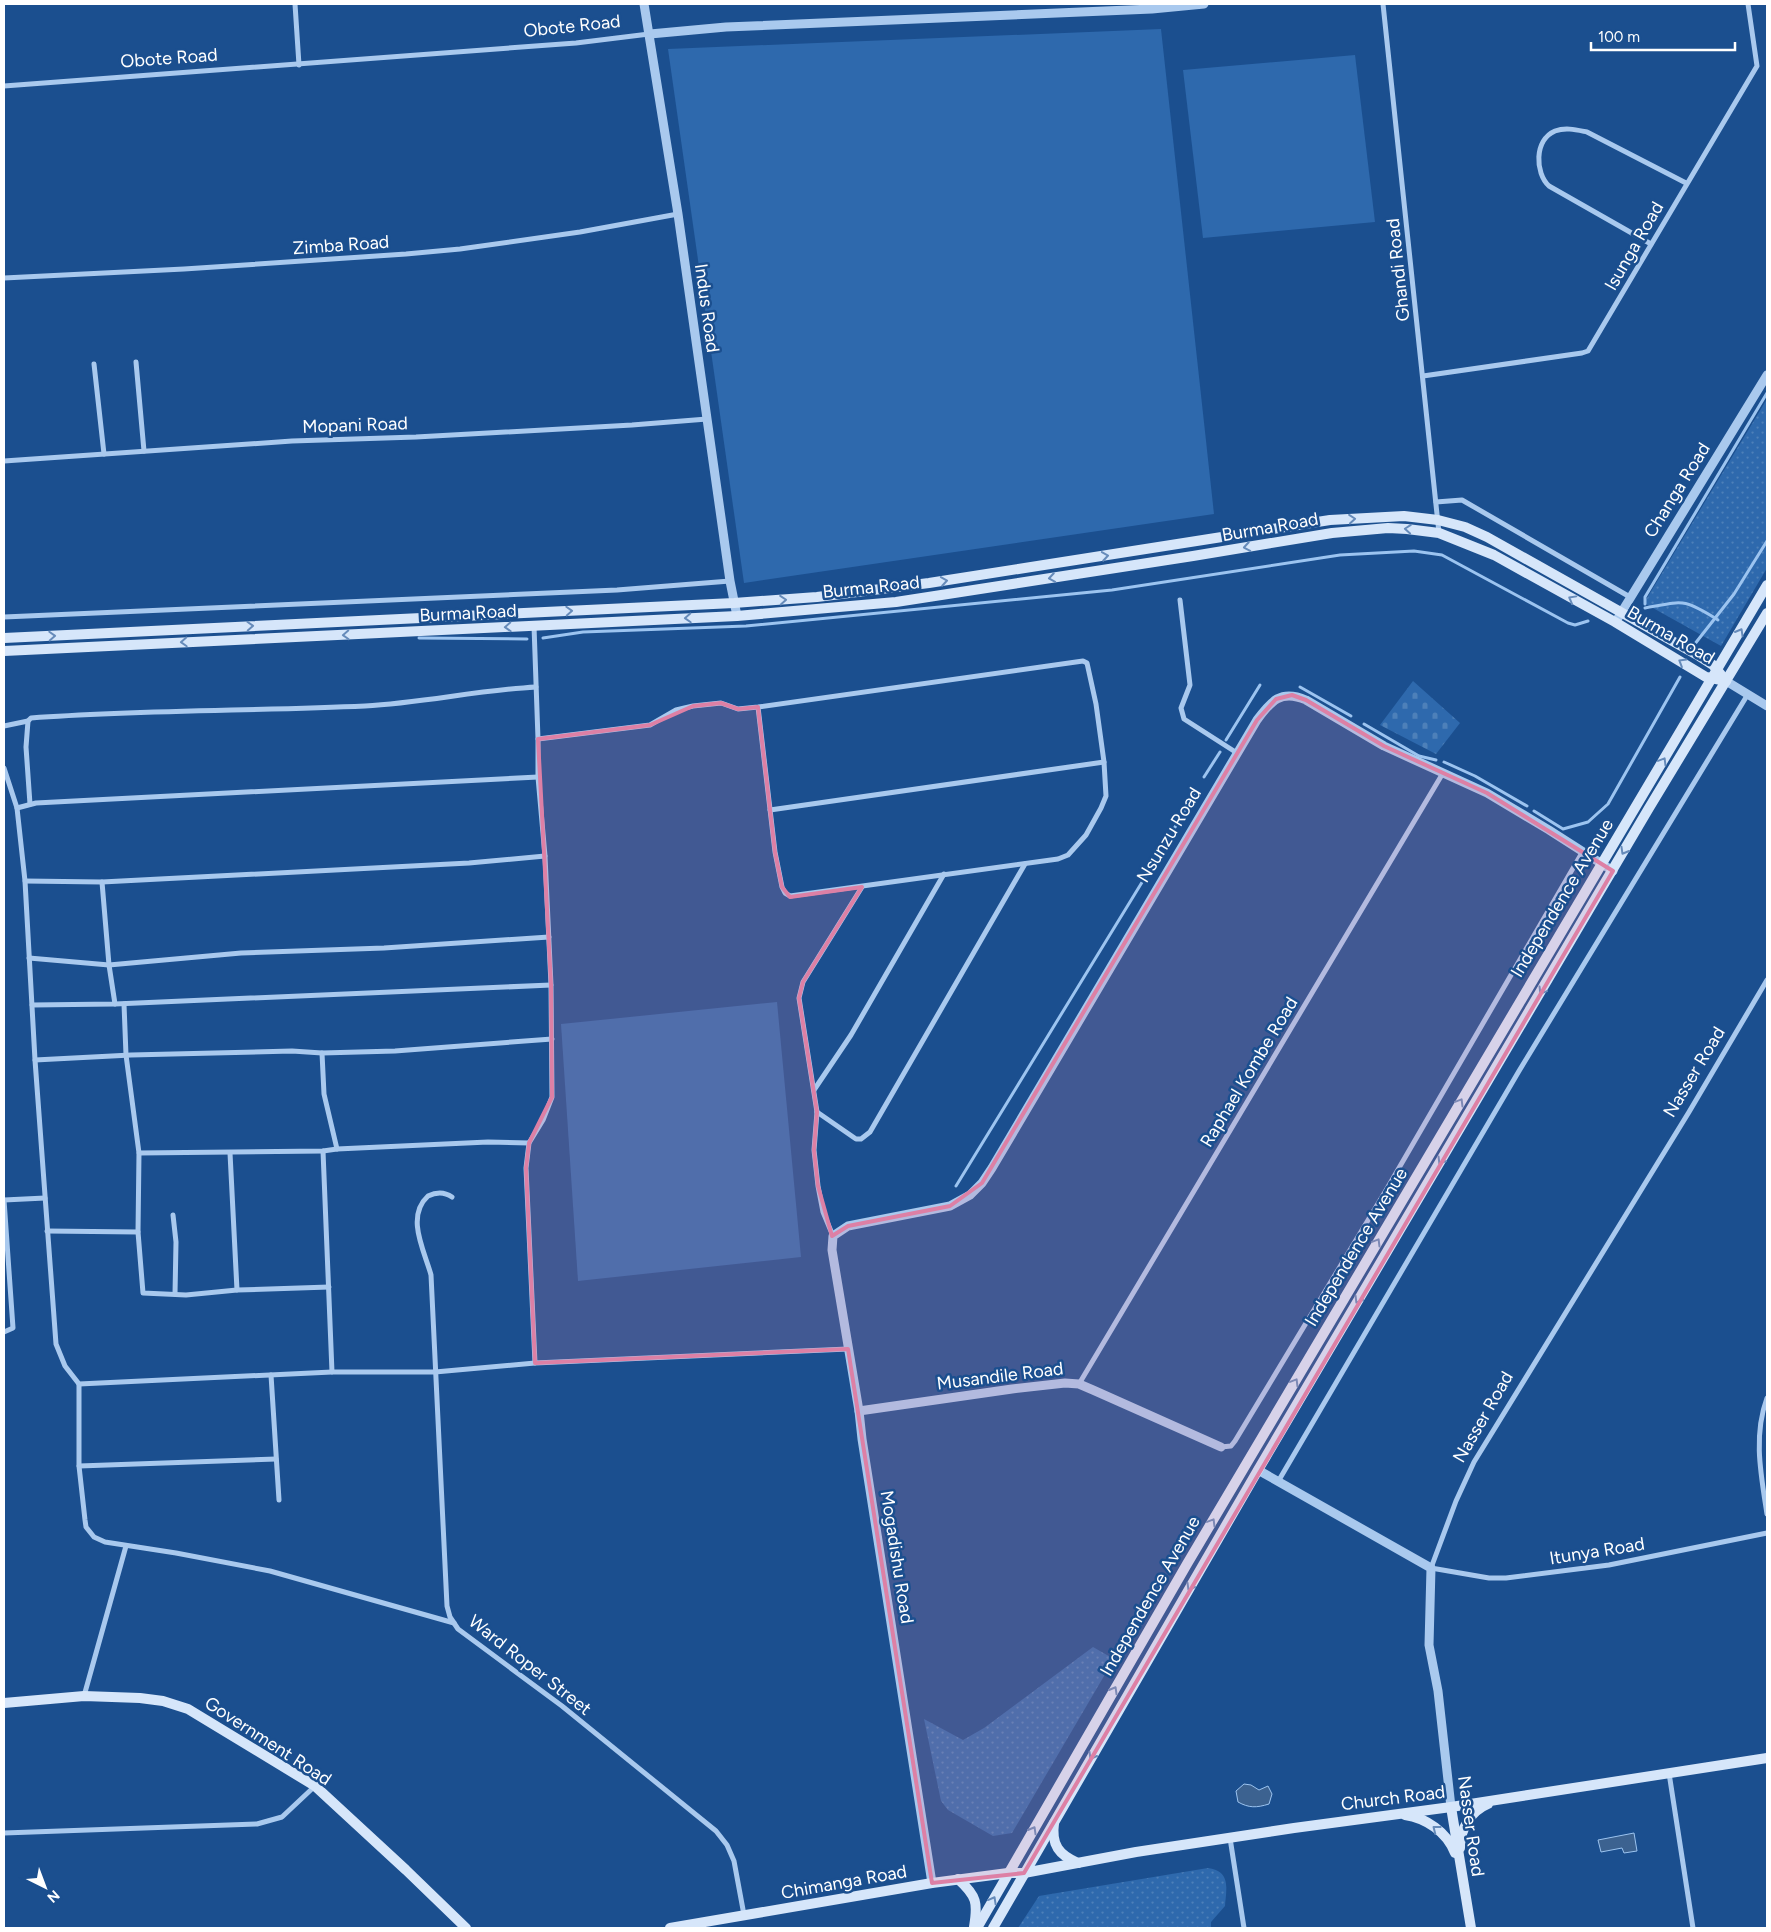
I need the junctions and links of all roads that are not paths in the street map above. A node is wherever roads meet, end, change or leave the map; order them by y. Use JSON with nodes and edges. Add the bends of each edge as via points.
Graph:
{"nodes":[{"id":1,"x":295,"y":4,"type":"edge"},
{"id":2,"x":644,"y":4,"type":"edge"},
{"id":3,"x":1204,"y":4,"type":"edge"},
{"id":4,"x":1383,"y":4,"type":"edge"},
{"id":5,"x":1748,"y":4,"type":"edge"},
{"id":6,"x":1152,"y":6,"type":"edge"},
{"id":7,"x":650,"y":34,"type":"junction"},
{"id":8,"x":299,"y":65,"type":"junction"},
{"id":9,"x":4,"y":86,"type":"edge"},
{"id":10,"x":1686,"y":183,"type":"junction"},
{"id":11,"x":678,"y":214,"type":"junction"},
{"id":12,"x":1651,"y":244,"type":"junction"},
{"id":13,"x":4,"y":278,"type":"edge"},
{"id":14,"x":136,"y":362,"type":"dead end"},
{"id":15,"x":94,"y":364,"type":"dead end"},
{"id":16,"x":1767,"y":375,"type":"edge"},
{"id":17,"x":1423,"y":376,"type":"junction"},
{"id":18,"x":707,"y":419,"type":"junction"},
{"id":19,"x":144,"y":451,"type":"junction"},
{"id":20,"x":104,"y":454,"type":"junction"},
{"id":21,"x":4,"y":461,"type":"edge"},
{"id":22,"x":1436,"y":502,"type":"junction"},
{"id":23,"x":1438,"y":520,"type":"junction"},
{"id":24,"x":1439,"y":533,"type":"junction"},
{"id":25,"x":730,"y":581,"type":"junction"},
{"id":26,"x":1767,"y":585,"type":"edge"},
{"id":27,"x":1630,"y":597,"type":"junction"},
{"id":28,"x":1180,"y":600,"type":"dead end"},
{"id":29,"x":734,"y":603,"type":"junction"},
{"id":30,"x":1767,"y":613,"type":"edge"},
{"id":31,"x":737,"y":616,"type":"junction"},
{"id":32,"x":4,"y":617,"type":"edge"},
{"id":33,"x":1618,"y":618,"type":"junction"},
{"id":34,"x":534,"y":626,"type":"junction"},
{"id":35,"x":4,"y":638,"type":"edge"},
{"id":36,"x":4,"y":651,"type":"edge"},
{"id":37,"x":1715,"y":674,"type":"junction"},
{"id":38,"x":1726,"y":680,"type":"junction"},
{"id":39,"x":536,"y":687,"type":"junction"},
{"id":40,"x":1748,"y":694,"type":"junction"},
{"id":41,"x":1767,"y":706,"type":"edge"},
{"id":42,"x":758,"y":707,"type":"junction"},
{"id":43,"x":28,"y":721,"type":"junction"},
{"id":44,"x":4,"y":726,"type":"edge"},
{"id":45,"x":538,"y":739,"type":"junction"},
{"id":46,"x":1237,"y":753,"type":"junction"},
{"id":47,"x":1104,"y":762,"type":"junction"},
{"id":48,"x":4,"y":768,"type":"edge"},
{"id":49,"x":1443,"y":773,"type":"junction"},
{"id":50,"x":538,"y":777,"type":"junction"},
{"id":51,"x":30,"y":804,"type":"junction"},
{"id":52,"x":17,"y":808,"type":"junction"},
{"id":53,"x":770,"y":810,"type":"junction"},
{"id":54,"x":1583,"y":852,"type":"junction"},
{"id":55,"x":545,"y":856,"type":"junction"},
{"id":56,"x":1601,"y":863,"type":"junction"},
{"id":57,"x":1025,"y":864,"type":"junction"},
{"id":58,"x":1613,"y":871,"type":"junction"},
{"id":59,"x":944,"y":874,"type":"junction"},
{"id":60,"x":25,"y":881,"type":"junction"},
{"id":61,"x":102,"y":882,"type":"junction"},
{"id":62,"x":862,"y":886,"type":"junction"},
{"id":63,"x":549,"y":937,"type":"junction"},
{"id":64,"x":29,"y":958,"type":"junction"},
{"id":65,"x":109,"y":965,"type":"junction"},
{"id":66,"x":1767,"y":980,"type":"edge"},
{"id":67,"x":551,"y":985,"type":"junction"},
{"id":68,"x":115,"y":1004,"type":"junction"},
{"id":69,"x":124,"y":1004,"type":"junction"},
{"id":70,"x":32,"y":1005,"type":"junction"},
{"id":71,"x":552,"y":1039,"type":"junction"},
{"id":72,"x":322,"y":1053,"type":"junction"},
{"id":73,"x":126,"y":1055,"type":"junction"},
{"id":74,"x":35,"y":1060,"type":"junction"},
{"id":75,"x":814,"y":1090,"type":"junction"},
{"id":76,"x":817,"y":1112,"type":"junction"},
{"id":77,"x":529,"y":1143,"type":"junction"},
{"id":78,"x":337,"y":1149,"type":"junction"},
{"id":79,"x":323,"y":1151,"type":"junction"},
{"id":80,"x":139,"y":1153,"type":"junction"},
{"id":81,"x":230,"y":1153,"type":"junction"},
{"id":82,"x":452,"y":1197,"type":"dead end"},
{"id":83,"x":45,"y":1198,"type":"junction"},
{"id":84,"x":4,"y":1200,"type":"edge"},
{"id":85,"x":173,"y":1215,"type":"dead end"},
{"id":86,"x":47,"y":1231,"type":"junction"},
{"id":87,"x":138,"y":1232,"type":"junction"},
{"id":88,"x":834,"y":1236,"type":"junction"},
{"id":89,"x":329,"y":1286,"type":"junction"},
{"id":90,"x":237,"y":1290,"type":"junction"},
{"id":91,"x":175,"y":1294,"type":"junction"},
{"id":92,"x":4,"y":1332,"type":"edge"},
{"id":93,"x":848,"y":1349,"type":"junction"},
{"id":94,"x":535,"y":1363,"type":"junction"},
{"id":95,"x":332,"y":1372,"type":"junction"},
{"id":96,"x":435,"y":1372,"type":"junction"},
{"id":97,"x":271,"y":1375,"type":"junction"},
{"id":98,"x":79,"y":1384,"type":"junction"},
{"id":99,"x":1079,"y":1384,"type":"junction"},
{"id":100,"x":1767,"y":1398,"type":"edge"},
{"id":101,"x":859,"y":1411,"type":"junction"},
{"id":102,"x":1221,"y":1447,"type":"joint"},
{"id":103,"x":276,"y":1458,"type":"junction"},
{"id":104,"x":79,"y":1466,"type":"junction"},
{"id":105,"x":1258,"y":1470,"type":"junction"},
{"id":106,"x":1279,"y":1480,"type":"junction"},
{"id":107,"x":279,"y":1500,"type":"dead end"},
{"id":108,"x":1767,"y":1514,"type":"edge"},
{"id":109,"x":1767,"y":1533,"type":"edge"},
{"id":110,"x":126,"y":1546,"type":"junction"},
{"id":111,"x":1431,"y":1568,"type":"junction"},
{"id":112,"x":454,"y":1624,"type":"junction"},
{"id":113,"x":84,"y":1696,"type":"junction"},
{"id":114,"x":4,"y":1703,"type":"edge"},
{"id":115,"x":1767,"y":1758,"type":"edge"},
{"id":116,"x":1669,"y":1772,"type":"junction"},
{"id":117,"x":315,"y":1786,"type":"junction"},
{"id":118,"x":1496,"y":1800,"type":"junction"},
{"id":119,"x":1451,"y":1807,"type":"junction"},
{"id":120,"x":1395,"y":1814,"type":"junction"},
{"id":121,"x":1054,"y":1822,"type":"junction"},
{"id":122,"x":4,"y":1833,"type":"edge"},
{"id":123,"x":1230,"y":1838,"type":"junction"},
{"id":124,"x":1079,"y":1863,"type":"junction"},
{"id":125,"x":1460,"y":1865,"type":"junction"},
{"id":126,"x":1008,"y":1872,"type":"junction"},
{"id":127,"x":1024,"y":1874,"type":"junction"},
{"id":128,"x":958,"y":1879,"type":"junction"},
{"id":129,"x":932,"y":1883,"type":"junction"},
{"id":130,"x":744,"y":1915,"type":"junction"},
{"id":131,"x":467,"y":1928,"type":"edge"},
{"id":132,"x":670,"y":1928,"type":"edge"},
{"id":133,"x":976,"y":1928,"type":"edge"},
{"id":134,"x":993,"y":1928,"type":"edge"},
{"id":135,"x":1244,"y":1928,"type":"edge"},
{"id":136,"x":1470,"y":1928,"type":"edge"},
{"id":137,"x":1693,"y":1928,"type":"edge"}],
"edges":[{"from":1,"to":8,"type":"street"},
{"from":2,"to":7,"type":"street","name":"Indus Road"},
{"from":3,"to":6,"type":"street","name":"Obote Road"},
{"from":4,"to":17,"type":"street","name":"Ghandi Road"},
{"from":5,"to":10,"type":"street","name":"Isunga Road","via":[[1757,64]]},
{"from":6,"to":7,"type":"street","name":"Obote Road","via":[[726,27]]},
{"from":7,"to":8,"type":"street","name":"Obote Road"},
{"from":7,"to":11,"type":"street","name":"Indus Road"},
{"from":8,"to":9,"type":"street","name":"Obote Road"},
{"from":10,"to":12,"type":"street","name":"Isunga Road"},
{"from":10,"to":12,"type":"street","via":[[1587,132],[1556,131],[1543,142],[1538,165],[1545,182]]},
{"from":11,"to":13,"type":"street","name":"Zimba Road","via":[[460,249]]},
{"from":11,"to":18,"type":"street","name":"Indus Road"},
{"from":12,"to":17,"type":"street","name":"Isunga Road","via":[[1585,353]]},
{"from":14,"to":19,"type":"street"},
{"from":15,"to":20,"type":"street"},
{"from":16,"to":27,"type":"street","name":"Changa Road"},
{"from":17,"to":22,"type":"street","name":"Ghandi Road"},
{"from":18,"to":19,"type":"street","name":"Mopani Road","via":[[612,427]]},
{"from":18,"to":25,"type":"street","name":"Indus Road"},
{"from":19,"to":20,"type":"street","name":"Mopani Road"},
{"from":20,"to":21,"type":"street","name":"Mopani Road"},
{"from":22,"to":23,"type":"street","name":"Ghandi Road"},
{"from":22,"to":27,"type":"street","via":[[1462,500]]},
{"from":23,"to":24,"type":"street","name":"Ghandi Road"},
{"from":29,"to":23,"type":"main road","name":"Burma Road","one_way":true,"via":[[929,583],[1330,520],[1384,516]]},
{"from":23,"to":33,"type":"main road","name":"Burma Road","via":[[1488,538]]},
{"from":24,"to":31,"type":"main road","name":"Burma Road","one_way":true,"via":[[1407,528],[1332,533],[896,602]]},
{"from":33,"to":24,"type":"main road","name":"Burma Road","one_way":true,"via":[[1494,555]]},
{"from":25,"to":29,"type":"street","name":"Indus Road"},
{"from":25,"to":32,"type":"street","via":[[617,590]]},
{"from":37,"to":26,"type":"main road","name":"Independence Avenue","one_way":true},
{"from":27,"to":33,"type":"street","name":"Changa Road"},
{"from":28,"to":46,"type":"street","via":[[1190,685],[1182,702],[1182,716]]},
{"from":29,"to":31,"type":"street","name":"Indus Road"},
{"from":35,"to":29,"type":"main road","name":"Burma Road","one_way":true},
{"from":30,"to":38,"type":"main road","name":"Independence Avenue"},
{"from":31,"to":34,"type":"main road","name":"Burma Road","one_way":true},
{"from":33,"to":37,"type":"main road","name":"Burma Road","via":[[1699,656],[1713,665]]},
{"from":34,"to":36,"type":"main road","name":"Burma Road","one_way":true},
{"from":34,"to":39,"type":"street"},
{"from":37,"to":38,"type":"main road","name":"Burma Road"},
{"from":56,"to":37,"type":"main road","name":"Independence Avenue","one_way":true},
{"from":38,"to":40,"type":"street"},
{"from":38,"to":58,"type":"main road","name":"Independence Avenue","one_way":true},
{"from":39,"to":43,"type":"street","via":[[368,706],[101,714],[31,718]]},
{"from":39,"to":45,"type":"street"},
{"from":40,"to":41,"type":"street"},
{"from":40,"to":106,"type":"street","via":[[1524,1062]]},
{"from":42,"to":45,"type":"street","via":[[738,709],[721,703],[693,706],[676,710],[650,725]]},
{"from":42,"to":47,"type":"street","via":[[1083,661],[1087,663],[1096,704]]},
{"from":42,"to":53,"type":"street"},
{"from":43,"to":44,"type":"street"},
{"from":43,"to":51,"type":"street","via":[[26,747]]},
{"from":45,"to":50,"type":"street"},
{"from":46,"to":49,"type":"street","name":"Nsunzu Road","via":[[1267,706],[1276,699],[1292,695],[1384,746]]},
{"from":46,"to":88,"type":"street","name":"Nsunzu Road","via":[[982,1183],[966,1198],[950,1206],[848,1226]]},
{"from":47,"to":53,"type":"street"},
{"from":47,"to":57,"type":"street","via":[[1106,796],[1081,841],[1068,855]]},
{"from":48,"to":52,"type":"street"},
{"from":49,"to":54,"type":"street","name":"Nsunzu Road","via":[[1487,793]]},
{"from":49,"to":99,"type":"street","name":"Raphael Kombe Road"},
{"from":50,"to":51,"type":"street"},
{"from":50,"to":55,"type":"street"},
{"from":51,"to":52,"type":"street"},
{"from":52,"to":60,"type":"street"},
{"from":53,"to":62,"type":"street","via":[[782,887],[787,894],[792,896]]},
{"from":54,"to":56,"type":"street","name":"Nsunzu Road"},
{"from":54,"to":102,"type":"street","via":[[1236,1441],[1231,1446]]},
{"from":55,"to":61,"type":"street","via":[[469,863]]},
{"from":55,"to":63,"type":"street"},
{"from":56,"to":58,"type":"street","name":"Nsunzu Road"},
{"from":126,"to":56,"type":"main road","name":"Independence Avenue","one_way":true},
{"from":57,"to":59,"type":"street"},
{"from":57,"to":76,"type":"street","via":[[870,1132],[856,1139]]},
{"from":58,"to":105,"type":"main road","name":"Independence Avenue","one_way":true},
{"from":59,"to":62,"type":"street"},
{"from":59,"to":75,"type":"street","via":[[851,1035]]},
{"from":60,"to":61,"type":"street"},
{"from":60,"to":64,"type":"street"},
{"from":61,"to":65,"type":"street"},
{"from":62,"to":75,"type":"street","via":[[800,990],[799,1008]]},
{"from":63,"to":65,"type":"street","via":[[241,953]]},
{"from":63,"to":67,"type":"street"},
{"from":64,"to":65,"type":"street"},
{"from":64,"to":70,"type":"street"},
{"from":65,"to":68,"type":"street"},
{"from":66,"to":111,"type":"street","name":"Nasser Road","via":[[1690,1112],[1474,1462]]},
{"from":67,"to":69,"type":"street"},
{"from":67,"to":71,"type":"street"},
{"from":68,"to":69,"type":"street"},
{"from":68,"to":70,"type":"street"},
{"from":69,"to":73,"type":"street"},
{"from":70,"to":74,"type":"street"},
{"from":71,"to":72,"type":"street"},
{"from":71,"to":77,"type":"street","via":[[552,1097]]},
{"from":72,"to":73,"type":"street"},
{"from":72,"to":78,"type":"street","via":[[324,1094]]},
{"from":73,"to":74,"type":"street"},
{"from":73,"to":80,"type":"street"},
{"from":74,"to":83,"type":"street"},
{"from":75,"to":76,"type":"street"},
{"from":76,"to":88,"type":"street","via":[[814,1155],[818,1186],[822,1212]]},
{"from":77,"to":78,"type":"street"},
{"from":77,"to":94,"type":"street","via":[[526,1185]]},
{"from":78,"to":79,"type":"street"},
{"from":79,"to":81,"type":"street"},
{"from":79,"to":89,"type":"street"},
{"from":80,"to":81,"type":"street"},
{"from":80,"to":87,"type":"street"},
{"from":81,"to":90,"type":"street"},
{"from":82,"to":96,"type":"street","name":"Ward Roper Street","via":[[440,1193],[428,1196],[421,1207],[418,1224],[420,1247],[431,1275]]},
{"from":83,"to":84,"type":"street"},
{"from":83,"to":86,"type":"street"},
{"from":84,"to":92,"type":"street","via":[[13,1328]]},
{"from":85,"to":91,"type":"street"},
{"from":86,"to":87,"type":"street"},
{"from":86,"to":98,"type":"street","via":[[56,1344],[65,1366]]},
{"from":87,"to":91,"type":"street","via":[[143,1293]]},
{"from":88,"to":93,"type":"street","name":"Mogadishu Road","via":[[832,1250]]},
{"from":89,"to":90,"type":"street"},
{"from":89,"to":95,"type":"street"},
{"from":90,"to":91,"type":"street"},
{"from":93,"to":94,"type":"street"},
{"from":93,"to":101,"type":"street","name":"Mogadishu Road"},
{"from":94,"to":96,"type":"street"},
{"from":95,"to":96,"type":"street"},
{"from":95,"to":97,"type":"street"},
{"from":96,"to":112,"type":"street","name":"Ward Roper Street","via":[[447,1606]]},
{"from":97,"to":98,"type":"street"},
{"from":97,"to":103,"type":"street"},
{"from":98,"to":104,"type":"street"},
{"from":99,"to":101,"type":"street","name":"Musandile Road","via":[[1012,1388]]},
{"from":99,"to":102,"type":"street","name":"Musandile Road"},
{"from":100,"to":108,"type":"street","via":[[1759,1447]]},
{"from":101,"to":129,"type":"street","name":"Mogadishu Road"},
{"from":103,"to":104,"type":"street"},
{"from":103,"to":107,"type":"street"},
{"from":104,"to":110,"type":"street","via":[[85,1520],[90,1532],[99,1540]]},
{"from":105,"to":106,"type":"street"},
{"from":105,"to":121,"type":"main road","name":"Independence Avenue","one_way":true},
{"from":106,"to":111,"type":"street"},
{"from":109,"to":111,"type":"street","name":"Itunya Road","via":[[1609,1565],[1506,1578]]},
{"from":110,"to":112,"type":"street","via":[[176,1552],[270,1571]]},
{"from":110,"to":113,"type":"street"},
{"from":111,"to":119,"type":"street","name":"Nasser Road","via":[[1429,1645],[1438,1691]]},
{"from":112,"to":130,"type":"street","name":"Ward Roper Street","via":[[562,1706],[722,1838],[734,1860]]},
{"from":113,"to":114,"type":"main road","name":"Government Road"},
{"from":113,"to":117,"type":"main road","name":"Government Road","via":[[163,1701],[188,1710]]},
{"from":115,"to":116,"type":"main road","name":"Church Road"},
{"from":116,"to":118,"type":"main road","name":"Church Road"},
{"from":116,"to":137,"type":"street"},
{"from":117,"to":122,"type":"street","via":[[286,1814],[273,1821],[256,1824]]},
{"from":117,"to":131,"type":"main road","name":"Government Road"},
{"from":118,"to":119,"type":"main road","name":"Church Road"},
{"from":118,"to":125,"type":"main road","via":[[1478,1808],[1466,1825],[1460,1844]]},
{"from":119,"to":120,"type":"main road","name":"Church Road"},
{"from":119,"to":125,"type":"main road","name":"Nasser Road"},
{"from":120,"to":123,"type":"main road","name":"Church Road"},
{"from":125,"to":120,"type":"main road","one_way":true,"via":[[1443,1834],[1429,1823]]},
{"from":121,"to":124,"type":"main road","via":[[1054,1841],[1058,1850]]},
{"from":121,"to":127,"type":"main road","name":"Independence Avenue"},
{"from":123,"to":124,"type":"main road","name":"Church Road"},
{"from":123,"to":135,"type":"street"},
{"from":124,"to":127,"type":"main road","name":"Church Road"},
{"from":125,"to":136,"type":"main road","name":"Nasser Road"},
{"from":126,"to":127,"type":"main road","name":"Chimanga Road"},
{"from":126,"to":128,"type":"main road","name":"Chimanga Road"},
{"from":133,"to":126,"type":"main road","name":"Independence Avenue","one_way":true},
{"from":127,"to":134,"type":"main road","name":"Independence Avenue"},
{"from":128,"to":129,"type":"main road","name":"Chimanga Road"},
{"from":128,"to":133,"type":"main road","via":[[976,1900]]},
{"from":129,"to":130,"type":"main road","name":"Chimanga Road"},
{"from":130,"to":132,"type":"main road","name":"Chimanga Road"}]}
